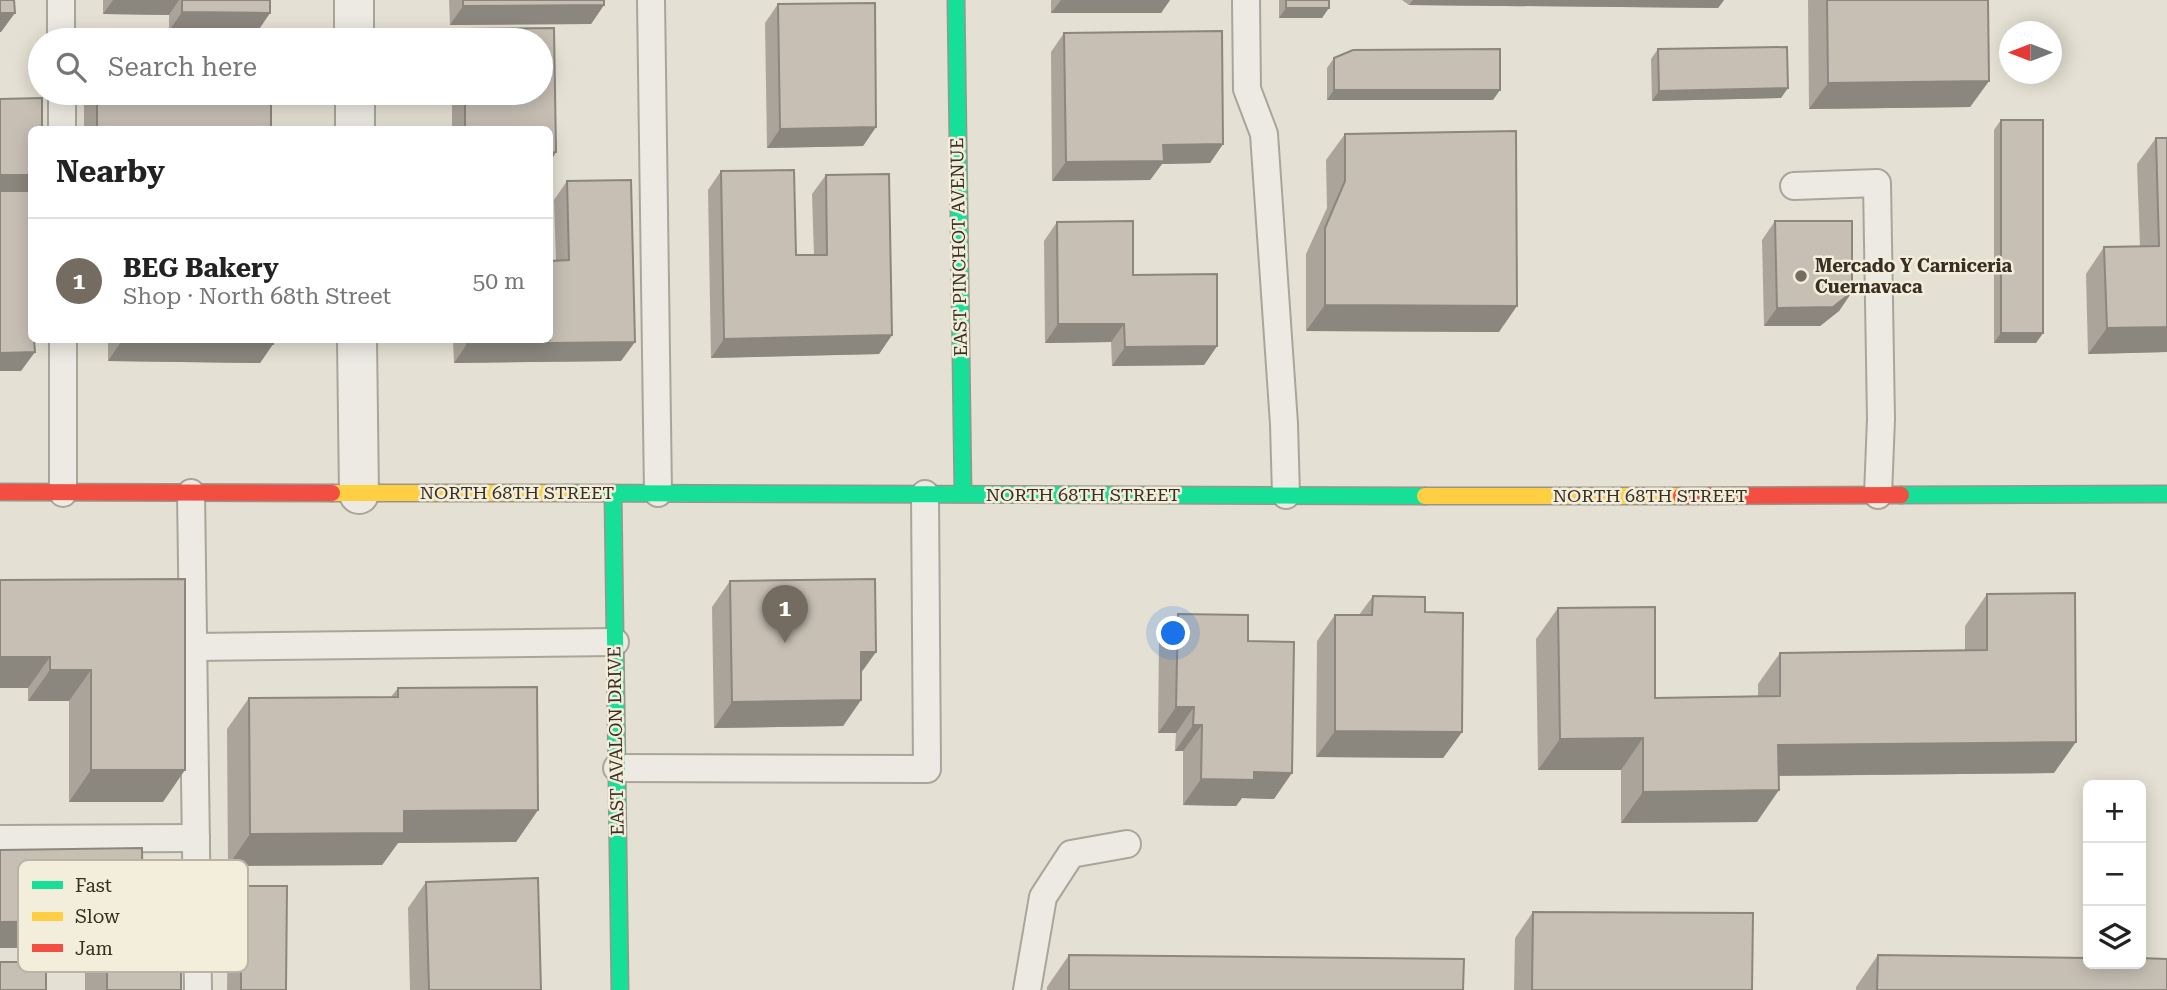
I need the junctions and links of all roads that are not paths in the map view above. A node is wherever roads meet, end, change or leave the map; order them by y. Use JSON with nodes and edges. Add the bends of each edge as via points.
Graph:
{"nodes":[{"id":1,"x":61,"y":0,"type":"edge"},
{"id":2,"x":354,"y":0,"type":"edge"},
{"id":3,"x":651,"y":0,"type":"edge"},
{"id":4,"x":956,"y":0,"type":"edge"},
{"id":5,"x":1245,"y":0,"type":"edge"},
{"id":6,"x":61,"y":28,"type":"edge"},
{"id":7,"x":354,"y":28,"type":"edge"},
{"id":8,"x":62,"y":105,"type":"edge"},
{"id":9,"x":355,"y":105,"type":"edge"},
{"id":10,"x":62,"y":126,"type":"edge"},
{"id":11,"x":355,"y":126,"type":"edge"},
{"id":12,"x":1794,"y":186,"type":"dead end"},
{"id":13,"x":62,"y":343,"type":"edge"},
{"id":14,"x":358,"y":343,"type":"edge"},
{"id":15,"x":0,"y":492,"type":"edge"},
{"id":16,"x":63,"y":493,"type":"junction"},
{"id":17,"x":191,"y":493,"type":"junction"},
{"id":18,"x":613,"y":493,"type":"junction"},
{"id":19,"x":658,"y":493,"type":"junction"},
{"id":20,"x":359,"y":494,"type":"junction"},
{"id":21,"x":925,"y":494,"type":"junction"},
{"id":22,"x":963,"y":494,"type":"junction"},
{"id":23,"x":2167,"y":494,"type":"edge"},
{"id":24,"x":1286,"y":495,"type":"junction"},
{"id":25,"x":1878,"y":495,"type":"junction"},
{"id":26,"x":615,"y":642,"type":"junction"},
{"id":27,"x":194,"y":647,"type":"junction"},
{"id":28,"x":617,"y":768,"type":"junction"},
{"id":29,"x":197,"y":838,"type":"junction"},
{"id":30,"x":0,"y":839,"type":"edge"},
{"id":31,"x":1127,"y":844,"type":"dead end"},
{"id":32,"x":197,"y":860,"type":"edge"},
{"id":33,"x":198,"y":972,"type":"edge"},
{"id":34,"x":198,"y":990,"type":"edge"},
{"id":35,"x":620,"y":990,"type":"edge"},
{"id":36,"x":1027,"y":990,"type":"edge"}],
"edges":[{"from":1,"to":6,"type":"lane"},
{"from":2,"to":7,"type":"street"},
{"from":3,"to":19,"type":"lane"},
{"from":4,"to":22,"type":"main road","name":"EAST PINCHOT AVENUE"},
{"from":5,"to":24,"type":"lane","via":[[1247,89],[1264,134]]},
{"from":8,"to":10,"type":"lane"},
{"from":9,"to":11,"type":"street"},
{"from":12,"to":25,"type":"lane","via":[[1877,183]]},
{"from":13,"to":16,"type":"lane"},
{"from":14,"to":20,"type":"street"},
{"from":15,"to":16,"type":"main road","name":"NORTH 68TH STREET"},
{"from":16,"to":17,"type":"main road","name":"NORTH 68TH STREET"},
{"from":17,"to":20,"type":"main road","name":"NORTH 68TH STREET"},
{"from":17,"to":27,"type":"lane"},
{"from":18,"to":19,"type":"main road","name":"NORTH 68TH STREET"},
{"from":18,"to":20,"type":"main road","name":"NORTH 68TH STREET"},
{"from":18,"to":26,"type":"main road","name":"EAST AVALON DRIVE"},
{"from":19,"to":21,"type":"main road","name":"NORTH 68TH STREET"},
{"from":21,"to":22,"type":"main road","name":"NORTH 68TH STREET"},
{"from":21,"to":28,"type":"lane","via":[[927,769]]},
{"from":22,"to":24,"type":"main road","name":"NORTH 68TH STREET"},
{"from":23,"to":25,"type":"main road","name":"NORTH 68TH STREET"},
{"from":24,"to":25,"type":"main road","name":"NORTH 68TH STREET"},
{"from":26,"to":27,"type":"lane"},
{"from":26,"to":28,"type":"main road","name":"EAST AVALON DRIVE"},
{"from":27,"to":29,"type":"lane"},
{"from":28,"to":35,"type":"main road","name":"EAST AVALON DRIVE"},
{"from":29,"to":30,"type":"lane"},
{"from":29,"to":32,"type":"lane"},
{"from":31,"to":36,"type":"lane","via":[[1071,854],[1043,897]]},
{"from":33,"to":34,"type":"lane"}]}
